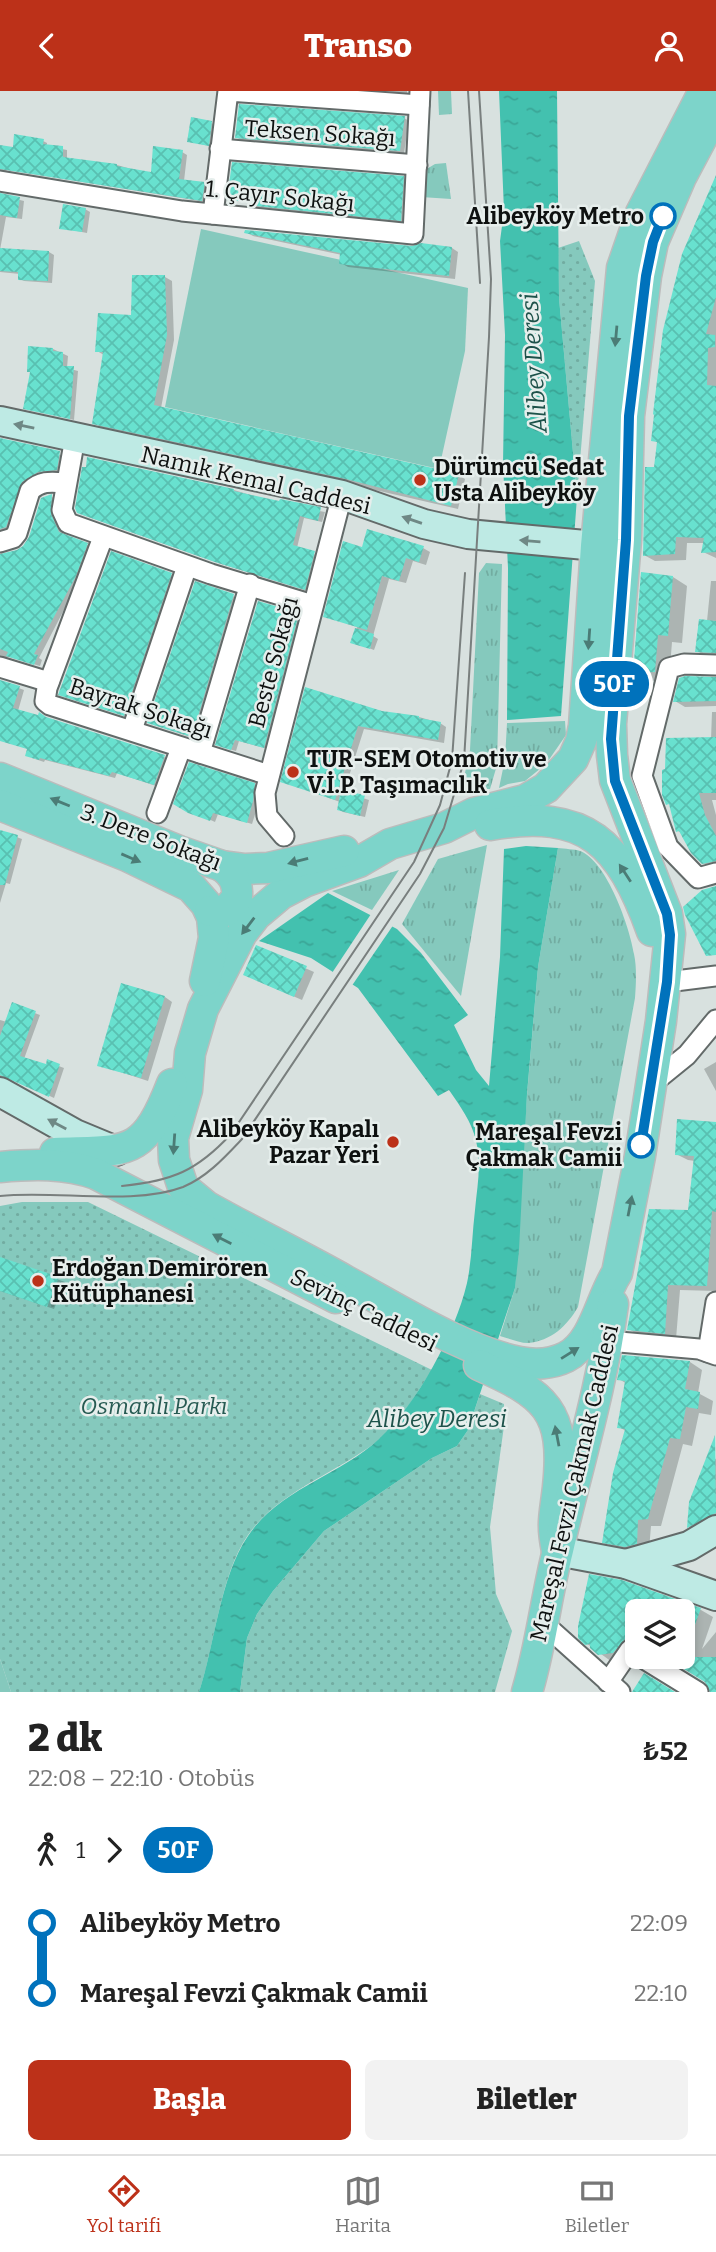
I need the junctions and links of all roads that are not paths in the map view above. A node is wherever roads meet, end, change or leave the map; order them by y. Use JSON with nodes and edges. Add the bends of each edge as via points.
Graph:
{"nodes":[{"id":1,"x":704,"y":91,"type":"edge"},
{"id":2,"x":419,"y":98,"type":"edge"},
{"id":3,"x":715,"y":118,"type":"edge"},
{"id":4,"x":220,"y":149,"type":"junction"},
{"id":5,"x":417,"y":165,"type":"junction"},
{"id":6,"x":0,"y":181,"type":"edge"},
{"id":7,"x":213,"y":214,"type":"junction"},
{"id":8,"x":0,"y":421,"type":"edge"},
{"id":9,"x":75,"y":437,"type":"junction"},
{"id":10,"x":66,"y":483,"type":"junction"},
{"id":11,"x":342,"y":495,"type":"junction"},
{"id":12,"x":103,"y":537,"type":"junction"},
{"id":13,"x":0,"y":542,"type":"edge"},
{"id":14,"x":589,"y":545,"type":"junction"},
{"id":15,"x":187,"y":566,"type":"junction"},
{"id":16,"x":250,"y":584,"type":"junction"},
{"id":17,"x":313,"y":605,"type":"junction"},
{"id":18,"x":621,"y":617,"type":"junction"},
{"id":19,"x":716,"y":665,"type":"edge"},
{"id":20,"x":0,"y":667,"type":"edge"},
{"id":21,"x":48,"y":682,"type":"junction"},
{"id":22,"x":132,"y":730,"type":"junction"},
{"id":23,"x":190,"y":750,"type":"junction"},
{"id":24,"x":269,"y":775,"type":"junction"},
{"id":25,"x":0,"y":778,"type":"edge"},
{"id":26,"x":0,"y":805,"type":"edge"},
{"id":27,"x":157,"y":813,"type":"dead end"},
{"id":28,"x":444,"y":828,"type":"junction"},
{"id":29,"x":284,"y":836,"type":"dead end"},
{"id":30,"x":390,"y":844,"type":"junction"},
{"id":31,"x":222,"y":866,"type":"junction"},
{"id":32,"x":716,"y":873,"type":"edge"},
{"id":33,"x":209,"y":911,"type":"junction"},
{"id":34,"x":716,"y":976,"type":"edge"},
{"id":35,"x":667,"y":982,"type":"junction"},
{"id":36,"x":203,"y":1009,"type":"junction"},
{"id":37,"x":716,"y":1020,"type":"edge"},
{"id":38,"x":190,"y":1053,"type":"junction"},
{"id":39,"x":650,"y":1085,"type":"junction"},
{"id":40,"x":0,"y":1092,"type":"edge"},
{"id":41,"x":116,"y":1151,"type":"junction"},
{"id":42,"x":0,"y":1154,"type":"edge"},
{"id":43,"x":0,"y":1167,"type":"edge"},
{"id":44,"x":617,"y":1273,"type":"junction"},
{"id":45,"x":716,"y":1302,"type":"edge"},
{"id":46,"x":417,"y":1329,"type":"junction"},
{"id":47,"x":608,"y":1341,"type":"junction"},
{"id":48,"x":712,"y":1353,"type":"edge"},
{"id":49,"x":503,"y":1367,"type":"junction"},
{"id":50,"x":716,"y":1530,"type":"edge"},
{"id":51,"x":557,"y":1552,"type":"junction"},
{"id":52,"x":626,"y":1564,"type":"junction"},
{"id":53,"x":716,"y":1597,"type":"edge"},
{"id":54,"x":543,"y":1623,"type":"junction"},
{"id":55,"x":625,"y":1662,"type":"edge"},
{"id":56,"x":660,"y":1669,"type":"edge"},
{"id":57,"x":614,"y":1687,"type":"edge"},
{"id":58,"x":527,"y":1692,"type":"edge"},
{"id":59,"x":698,"y":1692,"type":"edge"}],
"edges":[{"from":1,"to":14,"type":"main road","one_way":true,"via":[[641,213],[622,268]]},
{"from":2,"to":4,"type":"street","via":[[228,91]]},
{"from":2,"to":5,"type":"street","name":"1. Çayır Sokağı"},
{"from":3,"to":18,"type":"main road","via":[[695,147],[665,212],[646,276],[629,416]]},
{"from":4,"to":5,"type":"street","name":"Teksen Sokağı"},
{"from":4,"to":7,"type":"street"},
{"from":5,"to":7,"type":"street","name":"1. Çayır Sokağı","via":[[412,234]]},
{"from":6,"to":7,"type":"street","name":"1. Çayır Sokağı"},
{"from":9,"to":8,"type":"main road","name":"Namık Kemal Caddesi","one_way":true},
{"from":9,"to":10,"type":"street"},
{"from":9,"to":11,"type":"main road","name":"Namık Kemal Caddesi"},
{"from":10,"to":12,"type":"street","via":[[62,510],[68,523]]},
{"from":10,"to":13,"type":"street","via":[[34,487],[17,533]]},
{"from":14,"to":11,"type":"main road","name":"Namık Kemal Caddesi","one_way":true,"via":[[478,535],[424,524]]},
{"from":11,"to":17,"type":"street","name":"Beste Sokağı"},
{"from":12,"to":15,"type":"street"},
{"from":12,"to":21,"type":"street","name":"Bayrak Sokağı"},
{"from":14,"to":18,"type":"main road","via":[[604,550],[608,557],[611,598]]},
{"from":14,"to":28,"type":"main road","one_way":true,"via":[[584,726],[573,759],[546,788],[525,800],[474,813]]},
{"from":15,"to":16,"type":"street"},
{"from":15,"to":22,"type":"street"},
{"from":16,"to":17,"type":"street"},
{"from":16,"to":23,"type":"street"},
{"from":17,"to":24,"type":"street","name":"Beste Sokağı"},
{"from":18,"to":35,"type":"main road","via":[[612,710],[615,781],[667,914]]},
{"from":19,"to":32,"type":"street","via":[[669,668],[642,776],[668,847],[698,878]]},
{"from":20,"to":21,"type":"street"},
{"from":21,"to":22,"type":"street","name":"Bayrak Sokağı","via":[[44,695],[50,705]]},
{"from":22,"to":23,"type":"street","name":"Bayrak Sokağı"},
{"from":23,"to":24,"type":"street","name":"Bayrak Sokağı"},
{"from":23,"to":27,"type":"street"},
{"from":24,"to":29,"type":"street","name":"Beste Sokağı","via":[[267,815]]},
{"from":31,"to":25,"type":"main road","name":"3. Dere Sokağı","one_way":true},
{"from":26,"to":33,"type":"main road","one_way":true,"via":[[173,876],[191,887]]},
{"from":28,"to":30,"type":"main road"},
{"from":35,"to":28,"type":"main road","one_way":true,"via":[[642,904],[617,862],[593,836],[546,820]]},
{"from":30,"to":31,"type":"main road","name":"3. Dere Sokağı","one_way":true,"via":[[268,868]]},
{"from":30,"to":36,"type":"main road","one_way":true,"via":[[359,862],[304,881],[256,915]]},
{"from":31,"to":33,"type":"main road","via":[[236,882],[237,898],[226,911]]},
{"from":33,"to":36,"type":"main road","via":[[214,938]]},
{"from":34,"to":35,"type":"street"},
{"from":35,"to":39,"type":"main road"},
{"from":36,"to":38,"type":"main road"},
{"from":37,"to":39,"type":"street","via":[[687,1055]]},
{"from":38,"to":41,"type":"main road","via":[[157,1120],[138,1140]]},
{"from":38,"to":46,"type":"main road","name":"Sevinç Caddesi","one_way":true,"via":[[187,1090],[173,1138],[183,1187],[206,1206]]},
{"from":44,"to":39,"type":"main road","one_way":true},
{"from":41,"to":40,"type":"main road","one_way":true},
{"from":41,"to":42,"type":"main road"},
{"from":46,"to":43,"type":"main road","name":"Sevinç Caddesi","one_way":true,"via":[[96,1174],[50,1165]]},
{"from":44,"to":47,"type":"main road","name":"Mareşal Fevzi Çakmak Caddesi"},
{"from":49,"to":44,"type":"main road","one_way":true,"via":[[553,1362],[580,1346]]},
{"from":45,"to":48,"type":"street"},
{"from":46,"to":49,"type":"main road"},
{"from":47,"to":48,"type":"street"},
{"from":47,"to":51,"type":"main road","name":"Mareşal Fevzi Çakmak Caddesi"},
{"from":51,"to":49,"type":"main road","one_way":true,"via":[[553,1531],[560,1460],[557,1429],[537,1396]]},
{"from":50,"to":52,"type":"main road","via":[[689,1546]]},
{"from":51,"to":52,"type":"main road"},
{"from":51,"to":54,"type":"main road","name":"Mareşal Fevzi Çakmak Caddesi"},
{"from":52,"to":53,"type":"main road"},
{"from":54,"to":57,"type":"street"},
{"from":54,"to":58,"type":"main road","name":"Mareşal Fevzi Çakmak Caddesi"},
{"from":55,"to":57,"type":"street"},
{"from":56,"to":59,"type":"street"}]}
